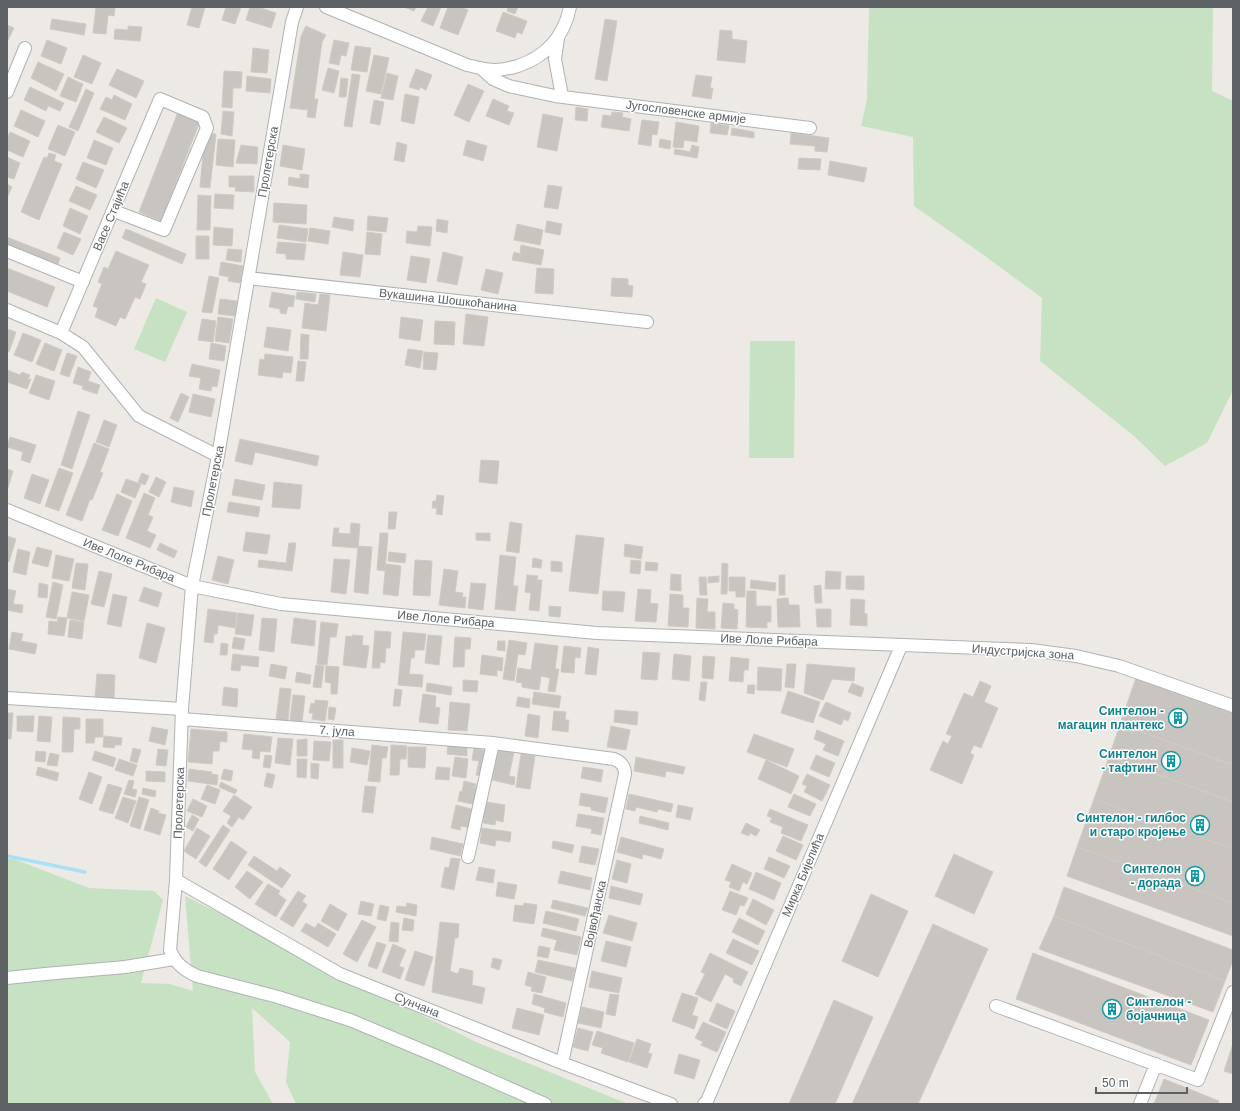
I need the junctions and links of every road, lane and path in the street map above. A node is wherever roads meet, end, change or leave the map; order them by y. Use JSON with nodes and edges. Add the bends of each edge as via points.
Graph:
{"nodes":[{"id":1,"x":297,"y":7,"type":"edge"},
{"id":2,"x":326,"y":7,"type":"edge"},
{"id":3,"x":570,"y":7,"type":"edge"},
{"id":4,"x":558,"y":38,"type":"junction"},
{"id":5,"x":25,"y":48,"type":"dead end"},
{"id":6,"x":481,"y":68,"type":"junction"},
{"id":7,"x":7,"y":92,"type":"edge"},
{"id":8,"x":562,"y":96,"type":"junction"},
{"id":9,"x":810,"y":128,"type":"dead end"},
{"id":10,"x":114,"y":210,"type":"junction"},
{"id":11,"x":7,"y":251,"type":"edge"},
{"id":12,"x":248,"y":278,"type":"junction"},
{"id":13,"x":83,"y":282,"type":"junction"},
{"id":14,"x":7,"y":310,"type":"edge"},
{"id":15,"x":647,"y":322,"type":"dead end"},
{"id":16,"x":61,"y":333,"type":"junction"},
{"id":17,"x":218,"y":456,"type":"junction"},
{"id":18,"x":7,"y":510,"type":"edge"},
{"id":19,"x":192,"y":586,"type":"junction"},
{"id":20,"x":901,"y":646,"type":"junction"},
{"id":21,"x":7,"y":698,"type":"edge"},
{"id":22,"x":1233,"y":706,"type":"edge"},
{"id":23,"x":182,"y":714,"type":"junction"},
{"id":24,"x":493,"y":743,"type":"junction"},
{"id":25,"x":623,"y":764,"type":"joint"},
{"id":26,"x":468,"y":857,"type":"dead end"},
{"id":27,"x":176,"y":880,"type":"junction"},
{"id":28,"x":174,"y":959,"type":"junction"},
{"id":29,"x":7,"y":978,"type":"edge"},
{"id":30,"x":1233,"y":992,"type":"edge"},
{"id":31,"x":996,"y":1006,"type":"dead end"},
{"id":32,"x":562,"y":1063,"type":"junction"},
{"id":33,"x":1156,"y":1064,"type":"junction"},
{"id":34,"x":545,"y":1104,"type":"edge"},
{"id":35,"x":671,"y":1104,"type":"edge"},
{"id":36,"x":704,"y":1104,"type":"edge"},
{"id":37,"x":1140,"y":1104,"type":"edge"}],
"edges":[{"from":1,"to":12,"type":"street","name":"Пролетерска","via":[[292,22]]},
{"from":2,"to":6,"type":"street","name":"Југословенске армије","via":[[460,62]]},
{"from":3,"to":4,"type":"street"},
{"from":4,"to":6,"type":"street","name":"Југословенске армије","via":[[548,50],[534,60],[507,69]]},
{"from":4,"to":8,"type":"street","via":[[555,59]]},
{"from":5,"to":7,"type":"street"},
{"from":6,"to":8,"type":"street","name":"Југословенске армије","via":[[493,79],[510,86]]},
{"from":8,"to":9,"type":"street","name":"Југословенске армије"},
{"from":10,"to":10,"type":"street","name":"Васе Стајића","via":[[160,99],[203,117],[206,128],[204,135],[164,230]]},
{"from":10,"to":13,"type":"street","name":"Васе Стајића"},
{"from":11,"to":13,"type":"street"},
{"from":12,"to":15,"type":"street","name":"Вукашина Шошкоћанина"},
{"from":12,"to":17,"type":"street","name":"Пролетерска"},
{"from":13,"to":16,"type":"street","name":"Васе Стајића"},
{"from":14,"to":16,"type":"street"},
{"from":16,"to":17,"type":"street","via":[[83,347],[140,416]]},
{"from":17,"to":19,"type":"street","name":"Пролетерска"},
{"from":18,"to":19,"type":"street","name":"Иве Лоле Рибара"},
{"from":19,"to":20,"type":"street","name":"Иве Лоле Рибара","via":[[281,604],[597,632]]},
{"from":19,"to":23,"type":"street","name":"Пролетерска"},
{"from":20,"to":22,"type":"street","name":"Индустријска зона","via":[[1031,650],[1076,656],[1119,666]]},
{"from":20,"to":36,"type":"street","name":"Мирка Бијелића"},
{"from":21,"to":23,"type":"street","name":"7. јула"},
{"from":23,"to":24,"type":"street","name":"7. јула"},
{"from":23,"to":27,"type":"street","name":"Пролетерска"},
{"from":24,"to":25,"type":"street","name":"7. јула","via":[[614,759]]},
{"from":24,"to":26,"type":"street"},
{"from":25,"to":32,"type":"street","name":"Војвођанска","via":[[624,774]]},
{"from":27,"to":28,"type":"street","name":"Пролетерска","via":[[170,943]]},
{"from":27,"to":32,"type":"street","name":"Сунчана","via":[[340,974]]},
{"from":28,"to":29,"type":"street","via":[[125,967]]},
{"from":28,"to":34,"type":"street","via":[[186,971],[197,976],[278,997],[350,1020]]},
{"from":30,"to":33,"type":"street","via":[[1198,1080]]},
{"from":31,"to":33,"type":"street"},
{"from":32,"to":35,"type":"street","name":"Сунчана"},
{"from":33,"to":37,"type":"street"}]}
